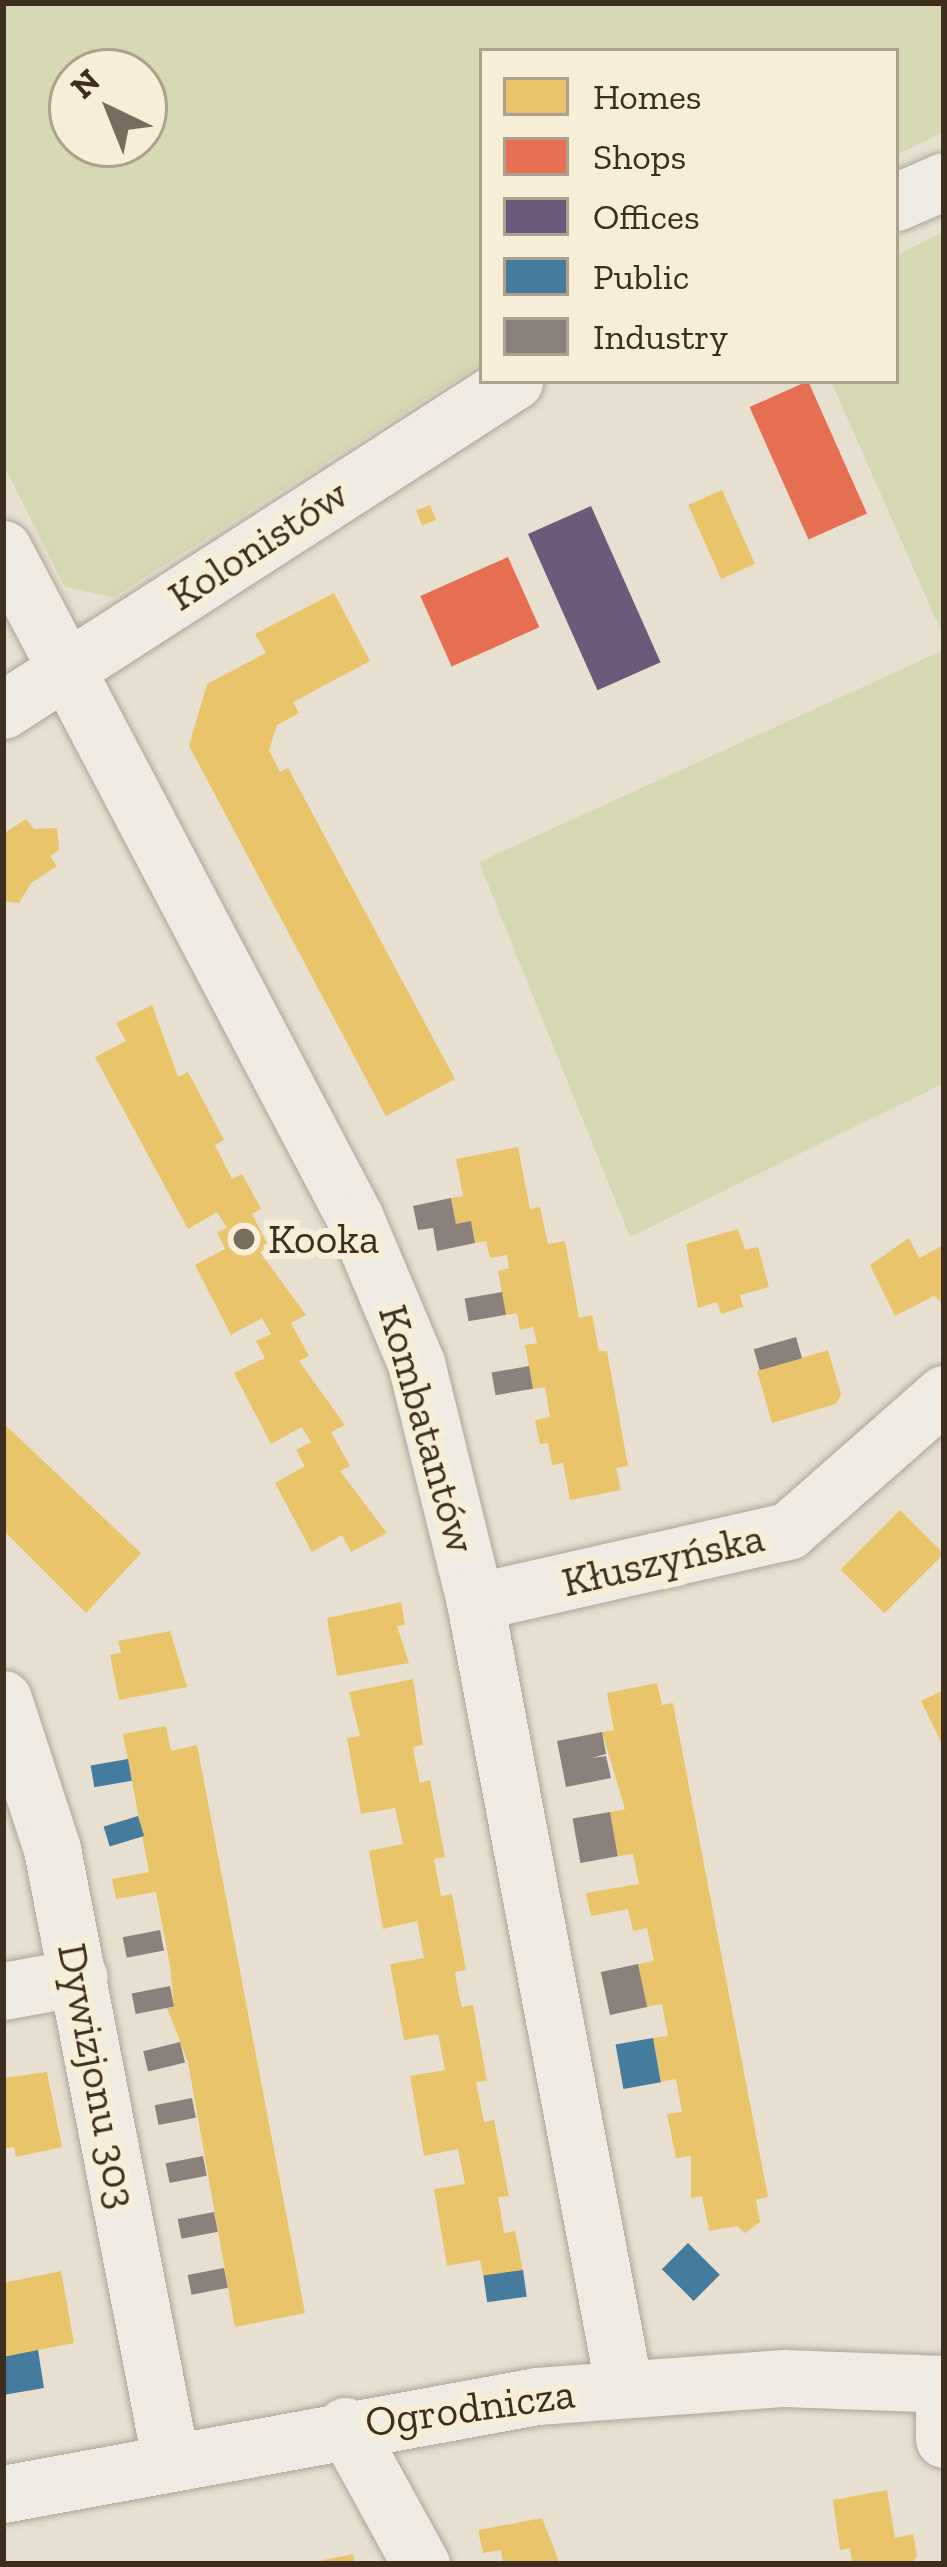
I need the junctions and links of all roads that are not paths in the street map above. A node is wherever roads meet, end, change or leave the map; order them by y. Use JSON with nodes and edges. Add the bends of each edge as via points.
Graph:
{"nodes":[{"id":1,"x":944,"y":181,"type":"edge"},
{"id":2,"x":899,"y":201,"type":"edge"},
{"id":3,"x":509,"y":384,"type":"edge"},
{"id":4,"x":3,"y":549,"type":"edge"},
{"id":5,"x":65,"y":670,"type":"junction"},
{"id":6,"x":3,"y":710,"type":"edge"},
{"id":7,"x":944,"y":1394,"type":"edge"},
{"id":8,"x":475,"y":1602,"type":"junction"},
{"id":9,"x":3,"y":1699,"type":"edge"},
{"id":10,"x":79,"y":1977,"type":"junction"},
{"id":11,"x":3,"y":1991,"type":"edge"},
{"id":12,"x":944,"y":2384,"type":"edge"},
{"id":13,"x":625,"y":2388,"type":"junction"},
{"id":14,"x":944,"y":2408,"type":"edge"},
{"id":15,"x":345,"y":2426,"type":"junction"},
{"id":16,"x":944,"y":2439,"type":"edge"},
{"id":17,"x":170,"y":2458,"type":"junction"},
{"id":18,"x":3,"y":2494,"type":"edge"},
{"id":19,"x":421,"y":2564,"type":"edge"}],
"edges":[{"from":1,"to":2,"type":"street"},
{"from":3,"to":5,"type":"street","name":"Kolonistów"},
{"from":4,"to":5,"type":"street","name":"Kombatantów"},
{"from":5,"to":6,"type":"street","name":"Kolonistów"},
{"from":5,"to":8,"type":"street","name":"Kombatantów","via":[[356,1218],[422,1383]]},
{"from":7,"to":8,"type":"street","name":"Kłuszyńska","via":[[788,1531]]},
{"from":8,"to":13,"type":"street","name":"Kombatantów"},
{"from":9,"to":10,"type":"street","name":"Dywizjonu 303","via":[[37,1792]]},
{"from":10,"to":11,"type":"street"},
{"from":10,"to":17,"type":"street","name":"Dywizjonu 303"},
{"from":12,"to":13,"type":"street","name":"Ogrodnicza","via":[[784,2378]]},
{"from":13,"to":15,"type":"street","name":"Ogrodnicza"},
{"from":14,"to":16,"type":"street"},
{"from":15,"to":17,"type":"street","name":"Ogrodnicza"},
{"from":15,"to":19,"type":"street"},
{"from":17,"to":18,"type":"street","name":"Ogrodnicza"}]}
